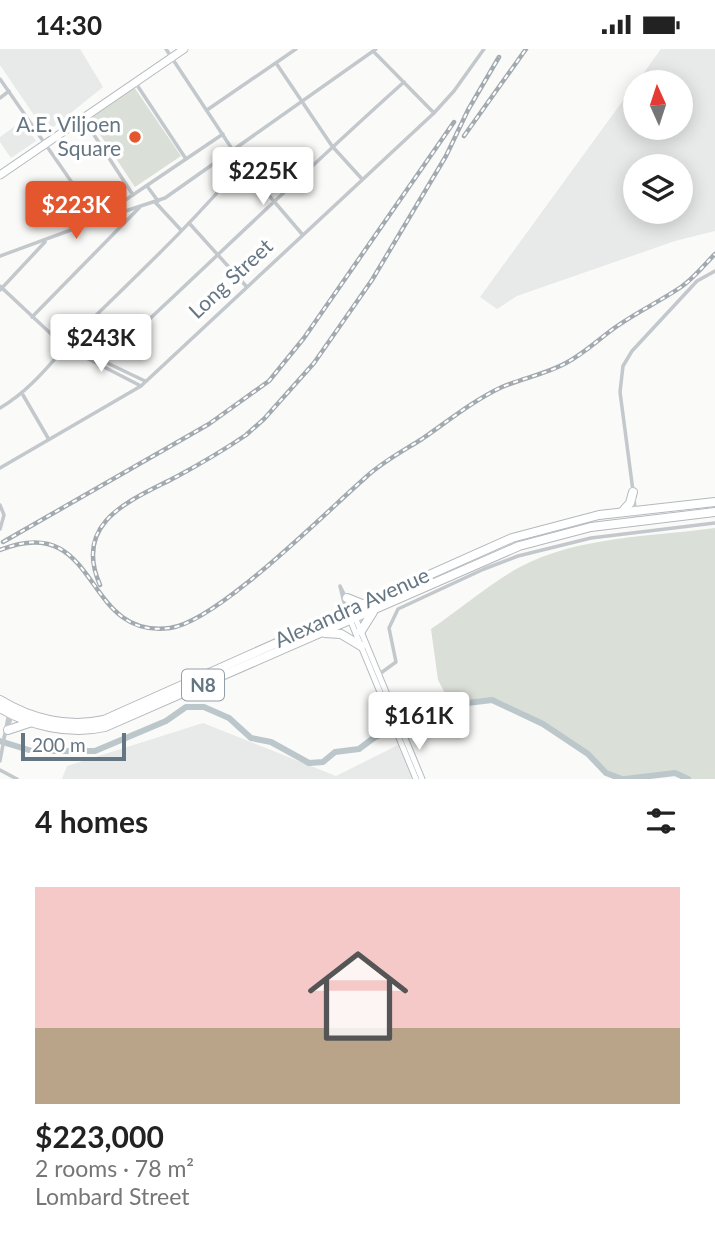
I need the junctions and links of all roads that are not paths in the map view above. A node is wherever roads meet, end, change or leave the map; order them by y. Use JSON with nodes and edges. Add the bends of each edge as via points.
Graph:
{"nodes":[{"id":1,"x":166,"y":49,"type":"edge"},
{"id":2,"x":184,"y":49,"type":"edge"},
{"id":3,"x":296,"y":49,"type":"edge"},
{"id":4,"x":484,"y":49,"type":"edge"},
{"id":5,"x":375,"y":50,"type":"edge"},
{"id":6,"x":172,"y":58,"type":"junction"},
{"id":7,"x":276,"y":63,"type":"junction"},
{"id":8,"x":0,"y":79,"type":"edge"},
{"id":9,"x":135,"y":82,"type":"junction"},
{"id":10,"x":404,"y":82,"type":"junction"},
{"id":11,"x":9,"y":91,"type":"junction"},
{"id":12,"x":0,"y":98,"type":"edge"},
{"id":13,"x":302,"y":102,"type":"junction"},
{"id":14,"x":207,"y":110,"type":"junction"},
{"id":15,"x":434,"y":113,"type":"junction"},
{"id":16,"x":83,"y":118,"type":"junction"},
{"id":17,"x":223,"y":134,"type":"junction"},
{"id":18,"x":46,"y":143,"type":"junction"},
{"id":19,"x":332,"y":146,"type":"junction"},
{"id":20,"x":234,"y":150,"type":"junction"},
{"id":21,"x":186,"y":159,"type":"junction"},
{"id":22,"x":242,"y":164,"type":"junction"},
{"id":23,"x":0,"y":175,"type":"edge"},
{"id":24,"x":362,"y":179,"type":"junction"},
{"id":25,"x":146,"y":186,"type":"junction"},
{"id":26,"x":133,"y":195,"type":"junction"},
{"id":27,"x":156,"y":202,"type":"junction"},
{"id":28,"x":275,"y":202,"type":"junction"},
{"id":29,"x":115,"y":207,"type":"dead end"},
{"id":30,"x":140,"y":207,"type":"junction"},
{"id":31,"x":98,"y":220,"type":"junction"},
{"id":32,"x":189,"y":223,"type":"junction"},
{"id":33,"x":181,"y":230,"type":"junction"},
{"id":34,"x":302,"y":234,"type":"junction"},
{"id":35,"x":46,"y":240,"type":"junction"},
{"id":36,"x":0,"y":256,"type":"edge"},
{"id":37,"x":219,"y":256,"type":"junction"},
{"id":38,"x":715,"y":271,"type":"edge"},
{"id":39,"x":246,"y":286,"type":"junction"},
{"id":40,"x":1,"y":288,"type":"edge"},
{"id":41,"x":32,"y":317,"type":"junction"},
{"id":42,"x":66,"y":346,"type":"junction"},
{"id":43,"x":104,"y":362,"type":"junction"},
{"id":44,"x":99,"y":366,"type":"junction"},
{"id":45,"x":146,"y":382,"type":"junction"},
{"id":46,"x":141,"y":386,"type":"junction"},
{"id":47,"x":23,"y":395,"type":"junction"},
{"id":48,"x":0,"y":408,"type":"edge"},
{"id":49,"x":48,"y":439,"type":"junction"},
{"id":50,"x":0,"y":468,"type":"edge"},
{"id":51,"x":633,"y":492,"type":"junction"},
{"id":52,"x":715,"y":502,"type":"edge"},
{"id":53,"x":0,"y":505,"type":"edge"},
{"id":54,"x":635,"y":510,"type":"junction"},
{"id":55,"x":715,"y":512,"type":"edge"},
{"id":56,"x":617,"y":513,"type":"junction"},
{"id":57,"x":565,"y":522,"type":"junction"},
{"id":58,"x":636,"y":522,"type":"junction"},
{"id":59,"x":715,"y":523,"type":"edge"},
{"id":60,"x":0,"y":529,"type":"edge"},
{"id":61,"x":568,"y":533,"type":"junction"},
{"id":62,"x":347,"y":598,"type":"junction"},
{"id":63,"x":362,"y":604,"type":"junction"},
{"id":64,"x":384,"y":604,"type":"junction"},
{"id":65,"x":349,"y":609,"type":"junction"},
{"id":66,"x":353,"y":619,"type":"junction"},
{"id":67,"x":361,"y":631,"type":"junction"},
{"id":68,"x":321,"y":633,"type":"junction"},
{"id":69,"x":361,"y":646,"type":"junction"},
{"id":70,"x":375,"y":676,"type":"junction"},
{"id":71,"x":0,"y":700,"type":"edge"},
{"id":72,"x":7,"y":719,"type":"edge"},
{"id":73,"x":32,"y":722,"type":"junction"},
{"id":74,"x":400,"y":735,"type":"junction"},
{"id":75,"x":2,"y":753,"type":"edge"},
{"id":76,"x":0,"y":761,"type":"edge"},
{"id":77,"x":0,"y":770,"type":"edge"},
{"id":78,"x":17,"y":779,"type":"edge"},
{"id":79,"x":416,"y":779,"type":"edge"},
{"id":80,"x":422,"y":779,"type":"edge"}],
"edges":[{"from":1,"to":6,"type":"street"},
{"from":2,"to":6,"type":"main road"},
{"from":3,"to":7,"type":"street"},
{"from":4,"to":15,"type":"street","name":"Long Street"},
{"from":5,"to":10,"type":"street"},
{"from":5,"to":13,"type":"street"},
{"from":6,"to":9,"type":"main road"},
{"from":6,"to":14,"type":"street"},
{"from":7,"to":13,"type":"street"},
{"from":7,"to":14,"type":"street"},
{"from":8,"to":11,"type":"street"},
{"from":9,"to":16,"type":"main road"},
{"from":9,"to":21,"type":"street"},
{"from":10,"to":15,"type":"street"},
{"from":10,"to":19,"type":"street"},
{"from":11,"to":12,"type":"street"},
{"from":11,"to":18,"type":"street"},
{"from":13,"to":19,"type":"street"},
{"from":13,"to":20,"type":"street"},
{"from":14,"to":17,"type":"street"},
{"from":15,"to":24,"type":"street","name":"Long Street"},
{"from":16,"to":18,"type":"main road"},
{"from":16,"to":26,"type":"street"},
{"from":17,"to":20,"type":"street"},
{"from":17,"to":21,"type":"street"},
{"from":18,"to":23,"type":"main road"},
{"from":18,"to":31,"type":"street"},
{"from":19,"to":24,"type":"street"},
{"from":19,"to":28,"type":"street"},
{"from":20,"to":22,"type":"street"},
{"from":20,"to":27,"type":"street"},
{"from":21,"to":25,"type":"street"},
{"from":22,"to":28,"type":"street"},
{"from":22,"to":32,"type":"street"},
{"from":24,"to":34,"type":"street","name":"Long Street"},
{"from":25,"to":26,"type":"street"},
{"from":25,"to":27,"type":"street"},
{"from":26,"to":29,"type":"street"},
{"from":27,"to":30,"type":"street"},
{"from":27,"to":33,"type":"street"},
{"from":28,"to":34,"type":"street"},
{"from":28,"to":37,"type":"street"},
{"from":30,"to":31,"type":"street"},
{"from":30,"to":41,"type":"street"},
{"from":31,"to":35,"type":"street"},
{"from":32,"to":33,"type":"street"},
{"from":32,"to":37,"type":"street"},
{"from":33,"to":42,"type":"street"},
{"from":34,"to":39,"type":"street","name":"Long Street"},
{"from":35,"to":36,"type":"street"},
{"from":35,"to":40,"type":"street"},
{"from":37,"to":39,"type":"street"},
{"from":37,"to":43,"type":"street"},
{"from":38,"to":51,"type":"street","via":[[697,281],[623,366],[620,392]]},
{"from":39,"to":45,"type":"street","name":"Long Street"},
{"from":40,"to":41,"type":"street"},
{"from":41,"to":42,"type":"street"},
{"from":42,"to":43,"type":"street"},
{"from":42,"to":44,"type":"street"},
{"from":42,"to":47,"type":"street"},
{"from":43,"to":44,"type":"street"},
{"from":43,"to":45,"type":"street"},
{"from":44,"to":46,"type":"street"},
{"from":45,"to":46,"type":"street","name":"Long Street"},
{"from":46,"to":49,"type":"street","name":"Long Street"},
{"from":47,"to":48,"type":"street"},
{"from":47,"to":49,"type":"street"},
{"from":49,"to":50,"type":"street","name":"Long Street"},
{"from":51,"to":54,"type":"street"},
{"from":51,"to":56,"type":"highway","via":[[626,508]]},
{"from":52,"to":54,"type":"highway","name":"Alexandra Avenue","number":"N8"},
{"from":53,"to":60,"type":"street","via":[[4,515]]},
{"from":54,"to":56,"type":"highway","name":"Alexandra Avenue","number":"N8"},
{"from":54,"to":58,"type":"street"},
{"from":55,"to":58,"type":"highway","name":"Alexandra Avenue","number":"N8"},
{"from":56,"to":57,"type":"highway","name":"Alexandra Avenue","number":"N8"},
{"from":57,"to":61,"type":"highway"},
{"from":57,"to":63,"type":"highway","name":"Alexandra Avenue","number":"N8","via":[[512,538]]},
{"from":58,"to":61,"type":"highway","name":"Alexandra Avenue","number":"N8"},
{"from":59,"to":70,"type":"street","via":[[591,538],[484,569],[398,609],[389,628],[396,662]]},
{"from":61,"to":64,"type":"highway","name":"Alexandra Avenue","number":"N8","via":[[519,546]]},
{"from":62,"to":63,"type":"highway"},
{"from":62,"to":65,"type":"street"},
{"from":62,"to":65,"type":"street","via":[[340,586]]},
{"from":63,"to":65,"type":"highway","name":"Alexandra Avenue","number":"N8"},
{"from":64,"to":66,"type":"highway","name":"Alexandra Avenue","number":"N8"},
{"from":64,"to":67,"type":"highway","via":[[369,616]]},
{"from":65,"to":66,"type":"main road"},
{"from":65,"to":72,"type":"highway","name":"Alexandra Avenue","number":"N8","via":[[104,720]]},
{"from":66,"to":67,"type":"main road"},
{"from":66,"to":68,"type":"highway","name":"Alexandra Avenue","number":"N8"},
{"from":66,"to":69,"type":"main road"},
{"from":67,"to":70,"type":"main road"},
{"from":68,"to":69,"type":"highway","via":[[341,634]]},
{"from":68,"to":73,"type":"highway","name":"Alexandra Avenue","number":"N8","via":[[105,727],[72,730]]},
{"from":69,"to":70,"type":"main road"},
{"from":70,"to":74,"type":"main road"},
{"from":71,"to":72,"type":"highway","name":"Alexandra Avenue","number":"N8"},
{"from":72,"to":73,"type":"highway","name":"Alexandra Avenue","number":"N8"},
{"from":72,"to":73,"type":"highway"},
{"from":72,"to":75,"type":"street"},
{"from":74,"to":79,"type":"main road"},
{"from":74,"to":80,"type":"main road"},
{"from":75,"to":76,"type":"street"},
{"from":77,"to":78,"type":"street"}]}
